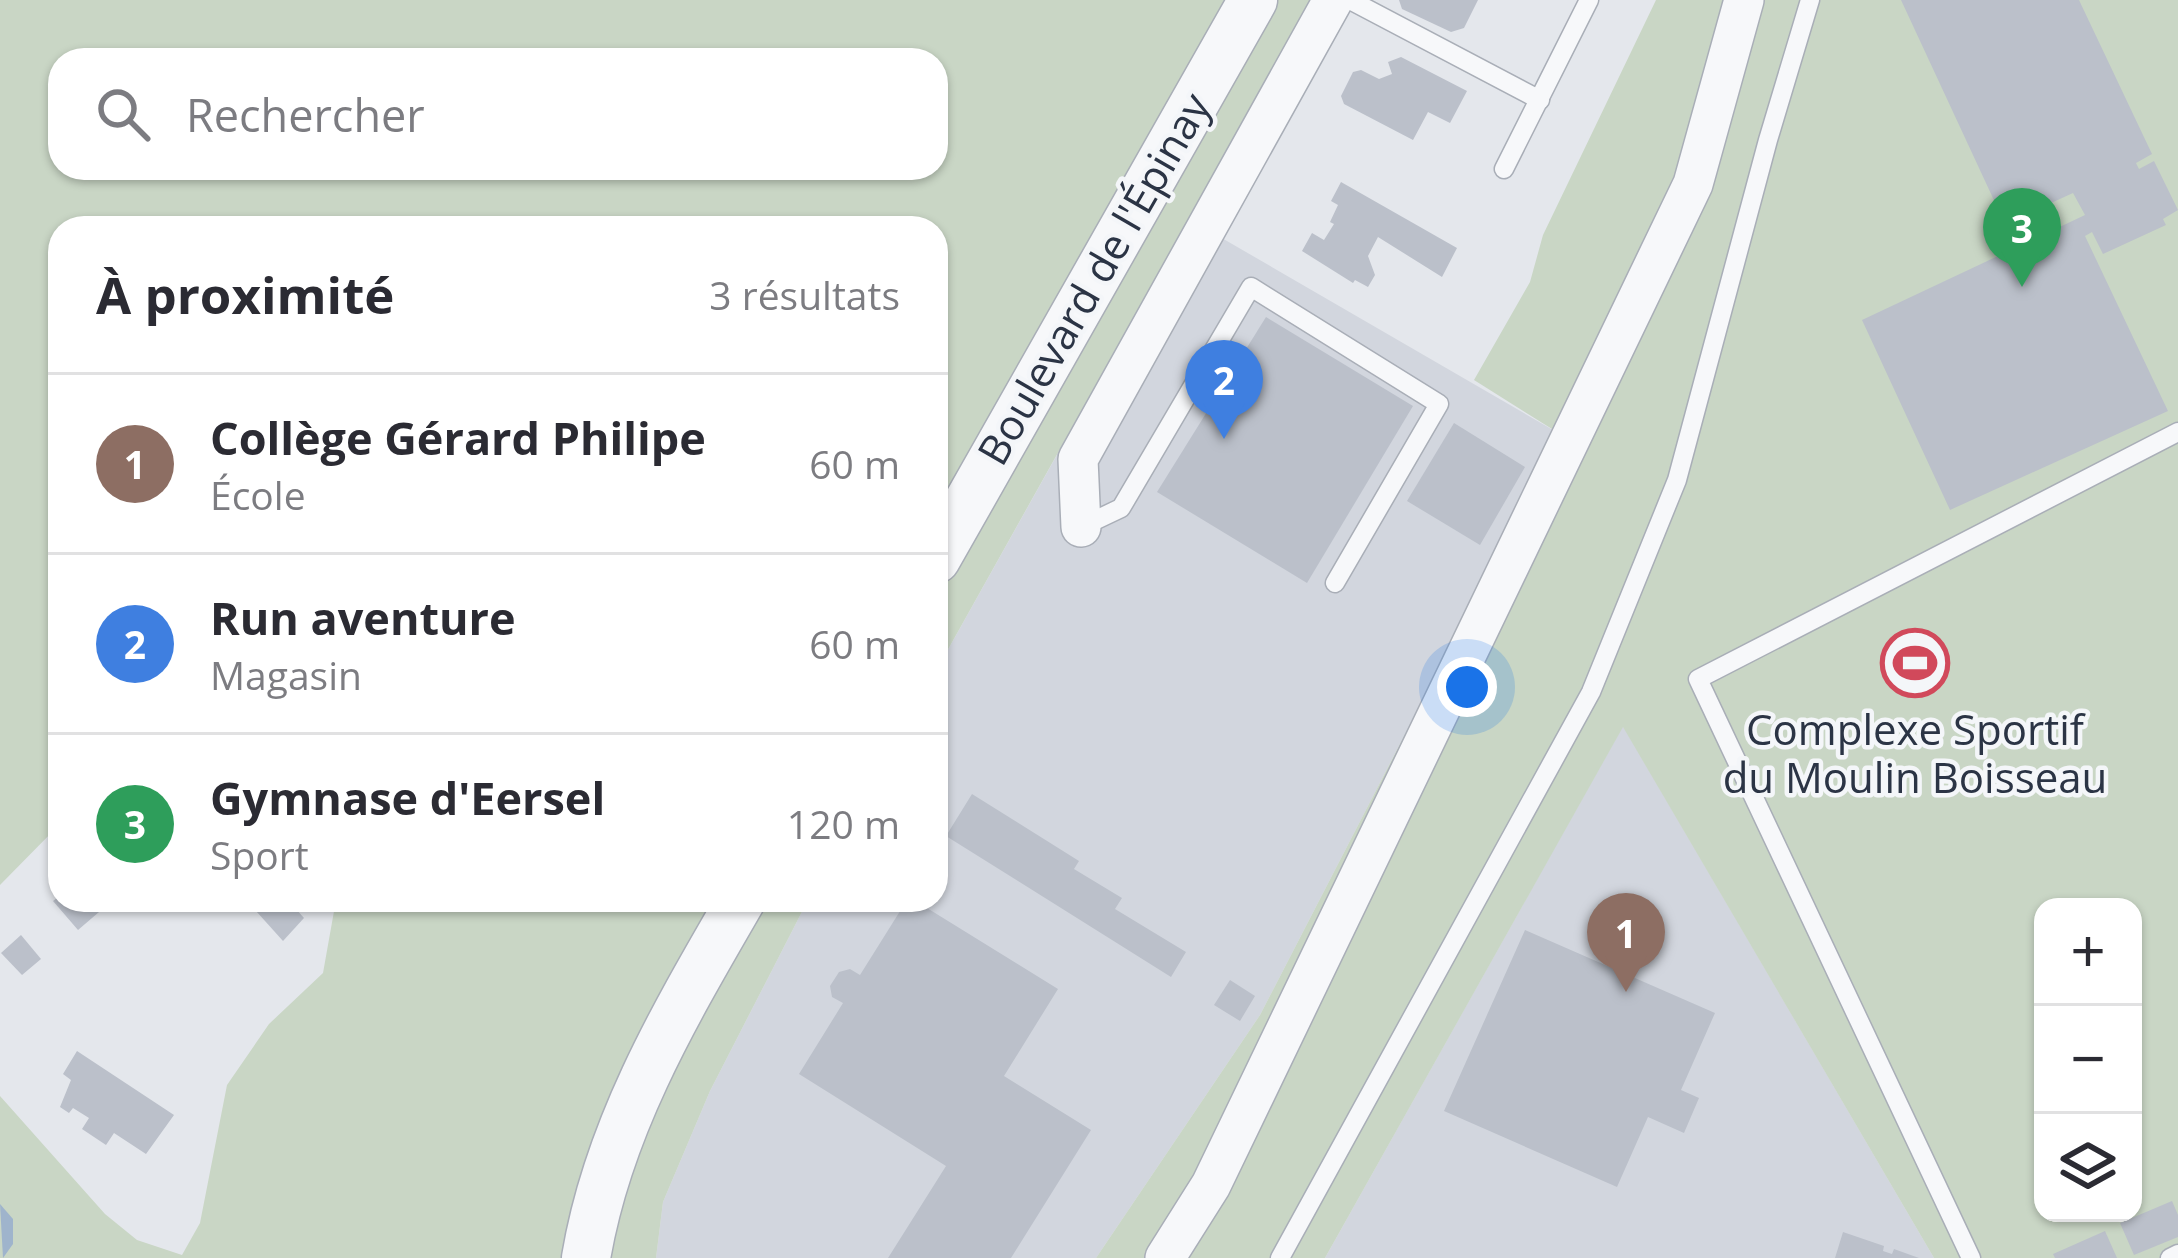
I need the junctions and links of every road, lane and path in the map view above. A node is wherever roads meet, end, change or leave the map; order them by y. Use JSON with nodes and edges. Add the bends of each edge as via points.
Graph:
{"nodes":[{"id":1,"x":1252,"y":0,"type":"edge"},
{"id":2,"x":1334,"y":0,"type":"edge"},
{"id":3,"x":1350,"y":0,"type":"edge"},
{"id":4,"x":1589,"y":0,"type":"edge"},
{"id":5,"x":1744,"y":0,"type":"edge"},
{"id":6,"x":1810,"y":0,"type":"edge"},
{"id":7,"x":1540,"y":100,"type":"junction"},
{"id":8,"x":1504,"y":169,"type":"dead end"},
{"id":9,"x":2178,"y":432,"type":"edge"},
{"id":10,"x":1081,"y":527,"type":"joint"},
{"id":11,"x":948,"y":538,"type":"edge"},
{"id":12,"x":1335,"y":583,"type":"dead end"},
{"id":13,"x":734,"y":912,"type":"edge"},
{"id":14,"x":586,"y":1258,"type":"edge"},
{"id":15,"x":1165,"y":1258,"type":"edge"},
{"id":16,"x":1280,"y":1258,"type":"edge"},
{"id":17,"x":1971,"y":1258,"type":"edge"}],
"edges":[{"from":1,"to":11,"type":"street","name":"Boulevard de l'Épinay"},
{"from":2,"to":10,"type":"street","via":[[1078,459]]},
{"from":3,"to":7,"type":"lane"},
{"from":4,"to":7,"type":"lane"},
{"from":5,"to":15,"type":"street","via":[[1694,184],[1221,1163]]},
{"from":6,"to":16,"type":"lane","via":[[1678,480],[1591,692]]},
{"from":7,"to":8,"type":"lane"},
{"from":9,"to":17,"type":"lane","via":[[1698,680]]},
{"from":10,"to":12,"type":"lane","via":[[1121,508],[1251,287],[1439,404]]},
{"from":13,"to":14,"type":"street","via":[[634,1098]]}]}
